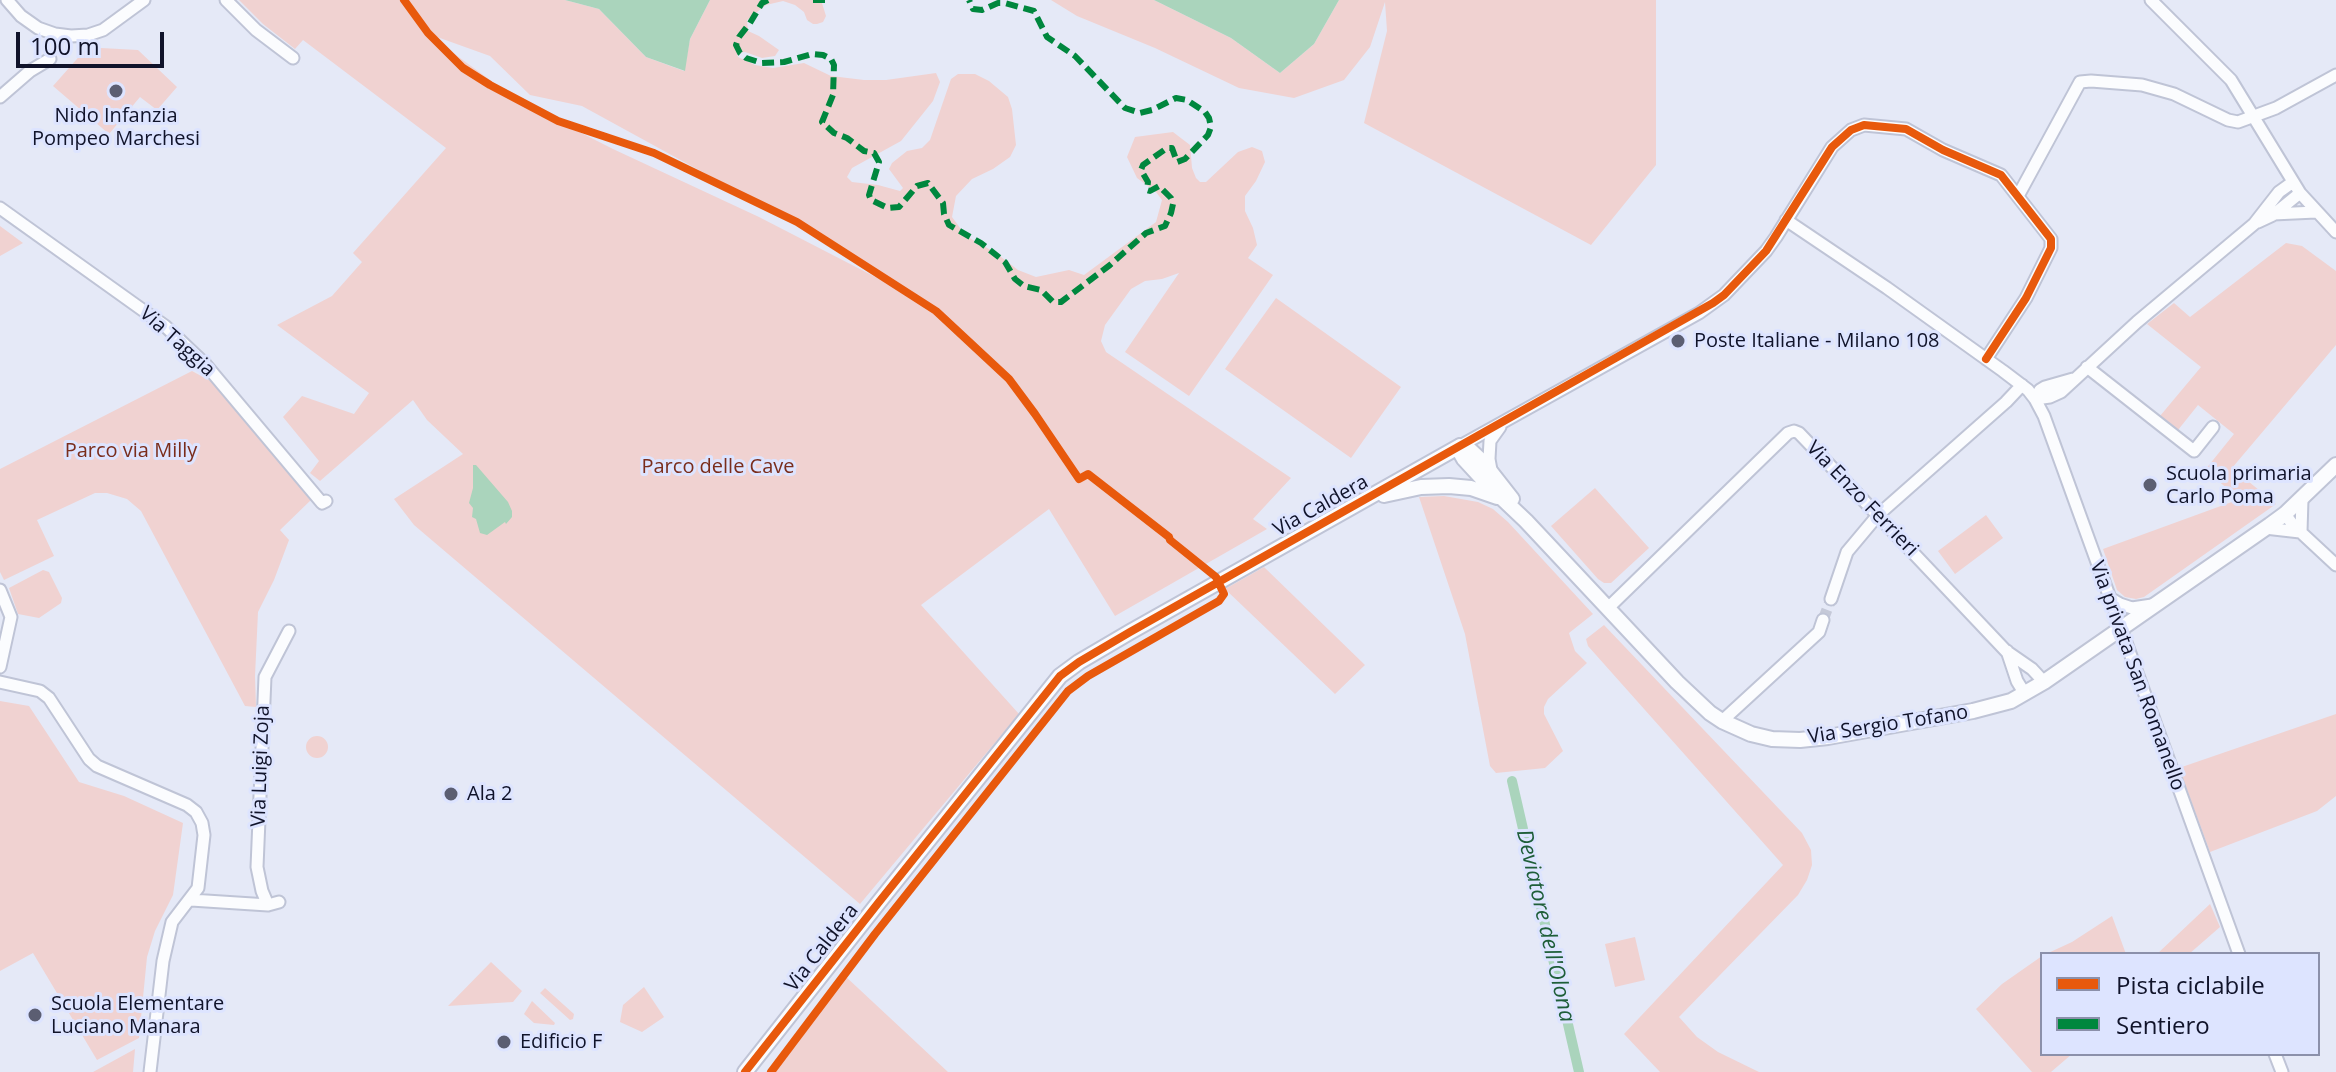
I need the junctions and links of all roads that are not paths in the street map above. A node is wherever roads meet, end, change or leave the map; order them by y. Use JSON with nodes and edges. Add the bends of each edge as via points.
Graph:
{"nodes":[{"id":1,"x":7,"y":0,"type":"edge"},
{"id":2,"x":144,"y":0,"type":"edge"},
{"id":3,"x":226,"y":0,"type":"edge"},
{"id":4,"x":2151,"y":0,"type":"edge"},
{"id":5,"x":293,"y":58,"type":"dead end"},
{"id":6,"x":50,"y":59,"type":"dead end"},
{"id":7,"x":2336,"y":75,"type":"edge"},
{"id":8,"x":0,"y":97,"type":"edge"},
{"id":9,"x":2254,"y":116,"type":"junction"},
{"id":10,"x":2293,"y":182,"type":"junction"},
{"id":11,"x":2300,"y":193,"type":"junction"},
{"id":12,"x":2018,"y":196,"type":"junction"},
{"id":13,"x":0,"y":208,"type":"edge"},
{"id":14,"x":2316,"y":212,"type":"junction"},
{"id":15,"x":2273,"y":215,"type":"junction"},
{"id":16,"x":1786,"y":220,"type":"junction"},
{"id":17,"x":2254,"y":224,"type":"junction"},
{"id":18,"x":2336,"y":232,"type":"edge"},
{"id":19,"x":1986,"y":359,"type":"junction"},
{"id":20,"x":2087,"y":367,"type":"junction"},
{"id":21,"x":2022,"y":385,"type":"junction"},
{"id":22,"x":2035,"y":399,"type":"junction"},
{"id":23,"x":1506,"y":421,"type":"junction"},
{"id":24,"x":2213,"y":427,"type":"dead end"},
{"id":25,"x":1460,"y":446,"type":"junction"},
{"id":26,"x":2336,"y":465,"type":"edge"},
{"id":27,"x":1491,"y":470,"type":"junction"},
{"id":28,"x":1501,"y":498,"type":"junction"},
{"id":29,"x":2302,"y":499,"type":"junction"},
{"id":30,"x":1364,"y":500,"type":"junction"},
{"id":31,"x":326,"y":501,"type":"dead end"},
{"id":32,"x":2285,"y":514,"type":"junction"},
{"id":33,"x":1878,"y":515,"type":"junction"},
{"id":34,"x":1526,"y":521,"type":"junction"},
{"id":35,"x":2265,"y":528,"type":"junction"},
{"id":36,"x":2301,"y":532,"type":"junction"},
{"id":37,"x":2336,"y":565,"type":"edge"},
{"id":38,"x":0,"y":590,"type":"edge"},
{"id":39,"x":2108,"y":596,"type":"junction"},
{"id":40,"x":1831,"y":599,"type":"tunnel mouth"},
{"id":41,"x":2157,"y":604,"type":"junction"},
{"id":42,"x":1608,"y":608,"type":"junction"},
{"id":43,"x":1823,"y":620,"type":"tunnel mouth"},
{"id":44,"x":2121,"y":628,"type":"junction"},
{"id":45,"x":289,"y":631,"type":"dead end"},
{"id":46,"x":2006,"y":651,"type":"junction"},
{"id":47,"x":0,"y":667,"type":"edge"},
{"id":48,"x":0,"y":682,"type":"edge"},
{"id":49,"x":2044,"y":682,"type":"junction"},
{"id":50,"x":2025,"y":694,"type":"junction"},
{"id":51,"x":1722,"y":721,"type":"junction"},
{"id":52,"x":191,"y":900,"type":"junction"},
{"id":53,"x":2238,"y":952,"type":"edge"},
{"id":54,"x":150,"y":1072,"type":"edge"},
{"id":55,"x":745,"y":1072,"type":"edge"}],
"edges":[{"from":1,"to":2,"type":"street","via":[[38,28],[71,36],[103,30]]},
{"from":3,"to":5,"type":"street"},
{"from":4,"to":9,"type":"street","via":[[2231,80]]},
{"from":6,"to":8,"type":"street"},
{"from":7,"to":9,"type":"street"},
{"from":9,"to":10,"type":"street"},
{"from":9,"to":12,"type":"street","via":[[2238,122],[2142,85],[2080,82]]},
{"from":10,"to":11,"type":"street"},
{"from":10,"to":17,"type":"street"},
{"from":11,"to":14,"type":"street"},
{"from":11,"to":15,"type":"street"},
{"from":12,"to":16,"type":"street","name":"Via Caldera","via":[[1993,170],[1906,129],[1857,126],[1832,147]]},
{"from":12,"to":19,"type":"street","via":[[2051,239],[2051,248],[2016,316]]},
{"from":13,"to":31,"type":"street","name":"Via Taggia","via":[[165,326],[206,365],[322,503]]},
{"from":14,"to":15,"type":"street"},
{"from":14,"to":18,"type":"street"},
{"from":15,"to":17,"type":"street"},
{"from":16,"to":19,"type":"street","name":"Via privata San Romanello"},
{"from":16,"to":23,"type":"street","name":"Via Caldera","via":[[1766,251],[1713,303]]},
{"from":17,"to":20,"type":"street"},
{"from":19,"to":21,"type":"street","name":"Via privata San Romanello"},
{"from":20,"to":22,"type":"street","via":[[2074,378],[2040,390]]},
{"from":20,"to":24,"type":"street","via":[[2194,451]]},
{"from":21,"to":22,"type":"street","name":"Via privata San Romanello"},
{"from":21,"to":33,"type":"street"},
{"from":22,"to":39,"type":"street","name":"Via privata San Romanello"},
{"from":23,"to":25,"type":"street","name":"Via Caldera"},
{"from":23,"to":27,"type":"street","via":[[1490,441]]},
{"from":25,"to":27,"type":"street","name":"Via Sergio Tofano"},
{"from":25,"to":28,"type":"street","name":"Via Sergio Tofano","via":[[1465,460]]},
{"from":25,"to":30,"type":"street","name":"Via Caldera"},
{"from":26,"to":29,"type":"street","name":"Via Sergio Tofano"},
{"from":27,"to":34,"type":"street","name":"Via Sergio Tofano"},
{"from":28,"to":30,"type":"street","name":"Via Sergio Tofano","via":[[1471,488],[1435,486]]},
{"from":28,"to":34,"type":"street","name":"Via Sergio Tofano"},
{"from":29,"to":32,"type":"street","name":"Via Sergio Tofano"},
{"from":29,"to":36,"type":"street"},
{"from":30,"to":55,"type":"street","name":"Via Caldera","via":[[1060,676]]},
{"from":32,"to":35,"type":"street","name":"Via Sergio Tofano"},
{"from":32,"to":36,"type":"street"},
{"from":33,"to":40,"type":"street","via":[[1847,552]]},
{"from":33,"to":42,"type":"street","name":"Via Enzo Ferrieri","via":[[1794,431]]},
{"from":33,"to":46,"type":"street","name":"Via Enzo Ferrieri"},
{"from":34,"to":42,"type":"street","name":"Via Sergio Tofano"},
{"from":35,"to":36,"type":"street"},
{"from":35,"to":41,"type":"street","name":"Via Sergio Tofano"},
{"from":36,"to":37,"type":"street"},
{"from":38,"to":47,"type":"street","via":[[11,617]]},
{"from":39,"to":41,"type":"street","via":[[2132,608]]},
{"from":39,"to":44,"type":"street","name":"Via privata San Romanello"},
{"from":41,"to":44,"type":"street","name":"Via Sergio Tofano"},
{"from":42,"to":51,"type":"street","name":"Via Sergio Tofano"},
{"from":43,"to":51,"type":"street","via":[[1819,632]]},
{"from":44,"to":49,"type":"street","name":"Via Sergio Tofano"},
{"from":44,"to":53,"type":"street","name":"Via privata San Romanello"},
{"from":45,"to":52,"type":"street","name":"Via Luigi Zoja","via":[[265,677],[257,867],[262,891],[273,904]]},
{"from":46,"to":49,"type":"street","name":"Via Enzo Ferrieri"},
{"from":46,"to":50,"type":"street","name":"Via Enzo Ferrieri"},
{"from":48,"to":52,"type":"street","via":[[49,698],[97,766],[196,812],[204,835],[198,888]]},
{"from":49,"to":50,"type":"street","name":"Via Sergio Tofano"},
{"from":50,"to":51,"type":"street","name":"Via Sergio Tofano","via":[[1984,709],[1800,740],[1751,734]]},
{"from":52,"to":54,"type":"street","via":[[178,912],[169,934]]}]}
